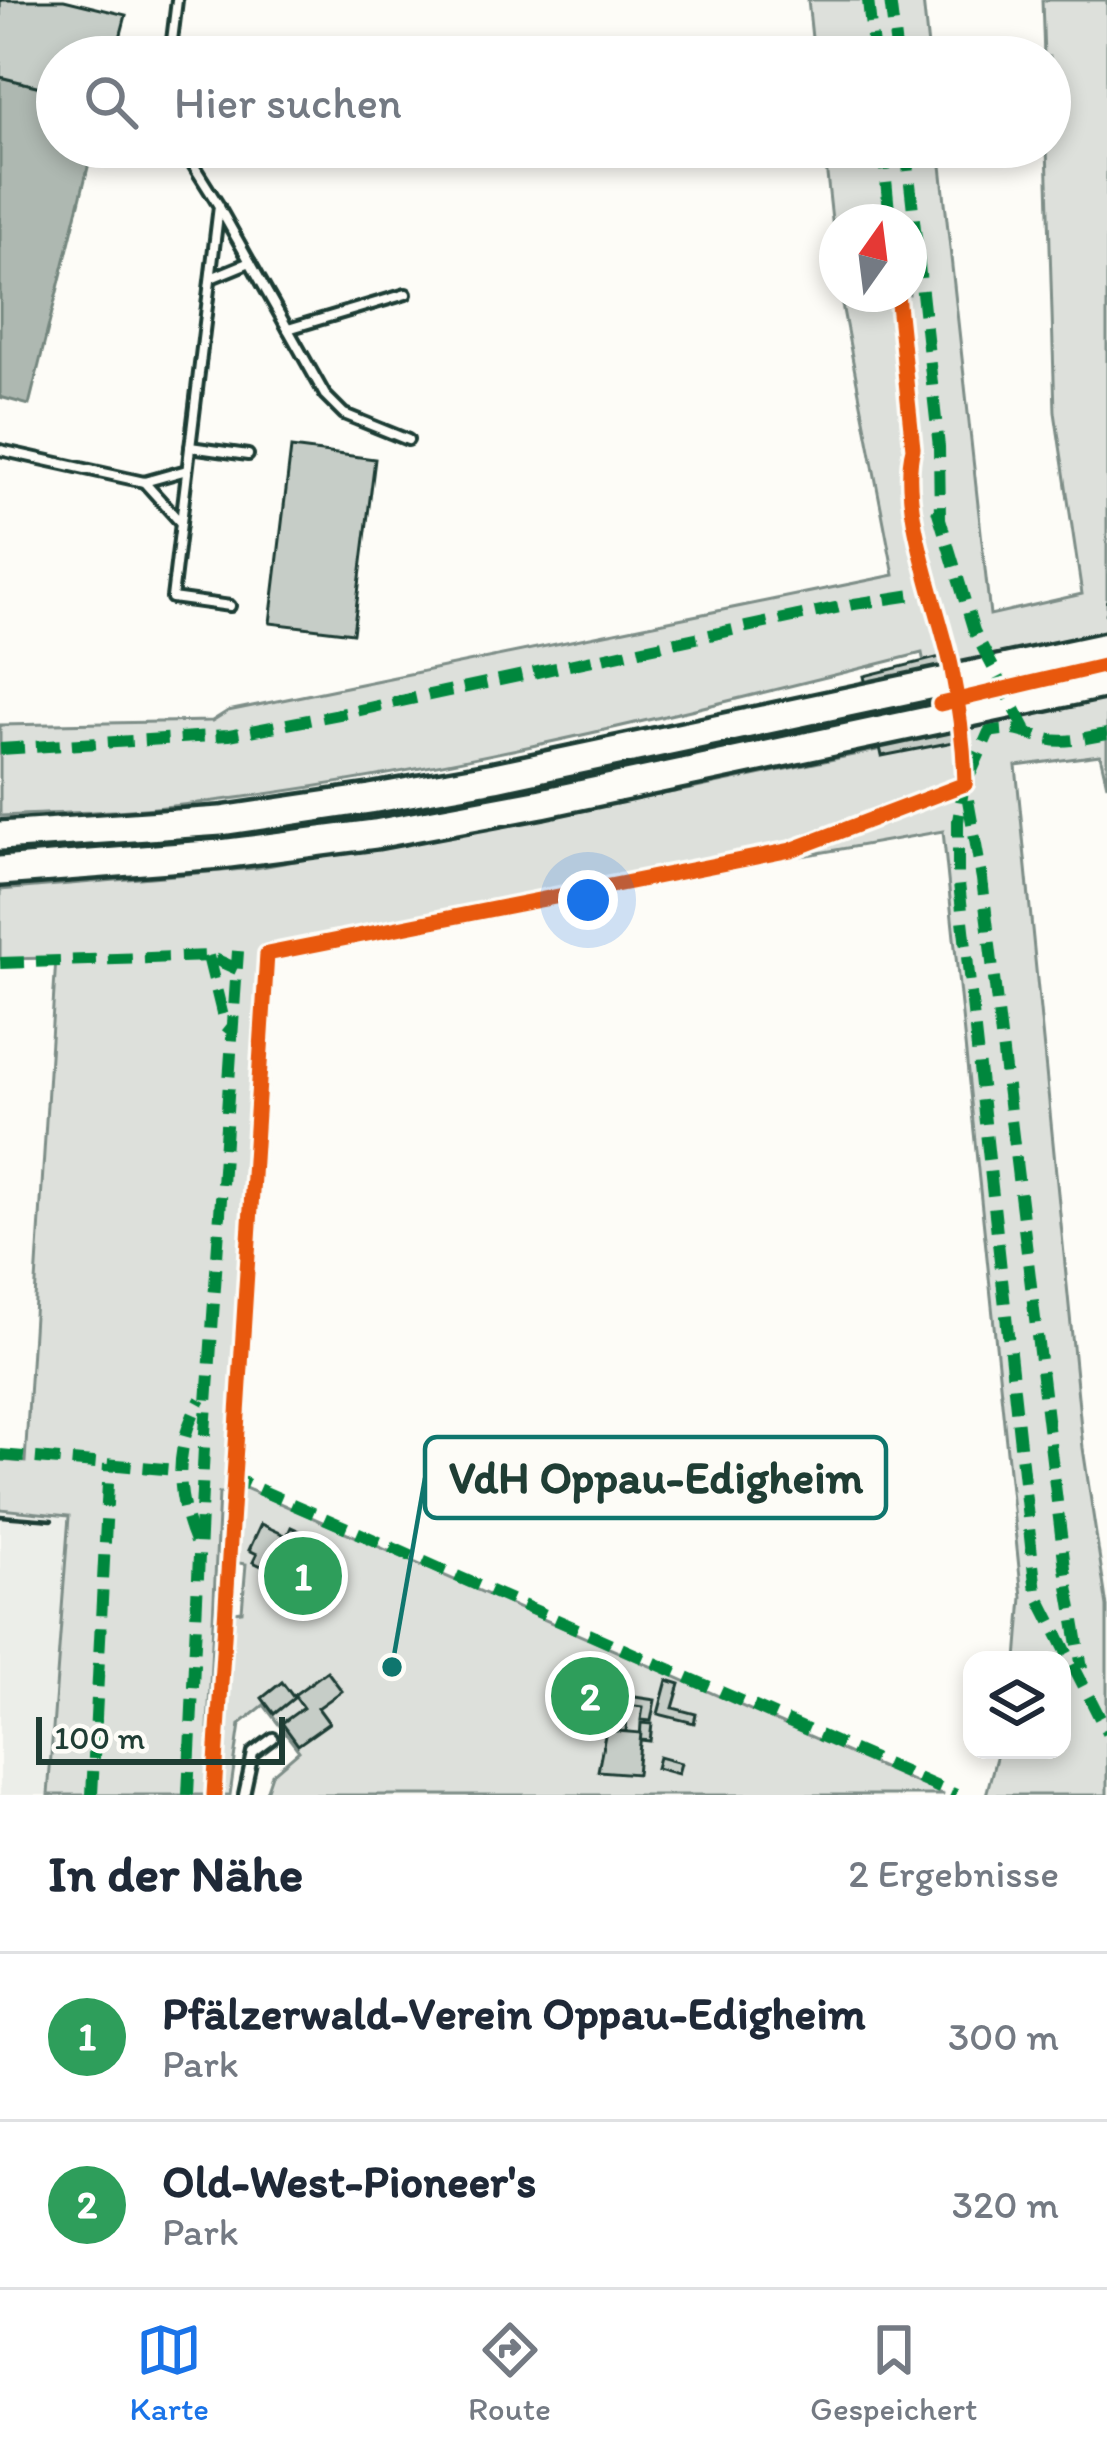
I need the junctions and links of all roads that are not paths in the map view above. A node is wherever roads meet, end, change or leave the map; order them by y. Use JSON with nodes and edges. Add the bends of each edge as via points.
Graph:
{"nodes":[{"id":1,"x":177,"y":0,"type":"edge"},
{"id":2,"x":173,"y":36,"type":"edge"},
{"id":3,"x":195,"y":168,"type":"edge"},
{"id":4,"x":219,"y":206,"type":"junction"},
{"id":5,"x":250,"y":262,"type":"junction"},
{"id":6,"x":210,"y":279,"type":"junction"},
{"id":7,"x":406,"y":294,"type":"dead end"},
{"id":8,"x":288,"y":329,"type":"junction"},
{"id":9,"x":408,"y":440,"type":"dead end"},
{"id":10,"x":190,"y":447,"type":"junction"},
{"id":11,"x":1,"y":453,"type":"edge"},
{"id":12,"x":248,"y":455,"type":"dead end"},
{"id":13,"x":187,"y":470,"type":"junction"},
{"id":14,"x":144,"y":482,"type":"junction"},
{"id":15,"x":181,"y":523,"type":"junction"},
{"id":16,"x":230,"y":606,"type":"dead end"},
{"id":17,"x":1107,"y":644,"type":"edge"},
{"id":18,"x":1107,"y":683,"type":"edge"},
{"id":19,"x":0,"y":836,"type":"edge"},
{"id":20,"x":0,"y":871,"type":"edge"},
{"id":21,"x":233,"y":1478,"type":"dead end"},
{"id":22,"x":273,"y":1738,"type":"dead end"},
{"id":23,"x":214,"y":1795,"type":"edge"},
{"id":24,"x":244,"y":1795,"type":"edge"}],
"edges":[{"from":1,"to":2,"type":"lane"},
{"from":3,"to":4,"type":"lane"},
{"from":4,"to":5,"type":"lane"},
{"from":4,"to":6,"type":"lane"},
{"from":5,"to":6,"type":"lane"},
{"from":5,"to":8,"type":"lane"},
{"from":6,"to":10,"type":"lane"},
{"from":7,"to":8,"type":"lane"},
{"from":8,"to":9,"type":"lane","via":[[344,414]]},
{"from":10,"to":12,"type":"lane"},
{"from":10,"to":13,"type":"lane"},
{"from":11,"to":14,"type":"lane"},
{"from":13,"to":14,"type":"lane"},
{"from":13,"to":15,"type":"lane"},
{"from":14,"to":15,"type":"lane"},
{"from":15,"to":16,"type":"lane","via":[[172,598]]},
{"from":17,"to":19,"type":"highway","via":[[370,799],[221,821]]},
{"from":18,"to":20,"type":"highway","via":[[375,834]]},
{"from":21,"to":23,"type":"lane"},
{"from":22,"to":24,"type":"lane","via":[[253,1754]]}]}
